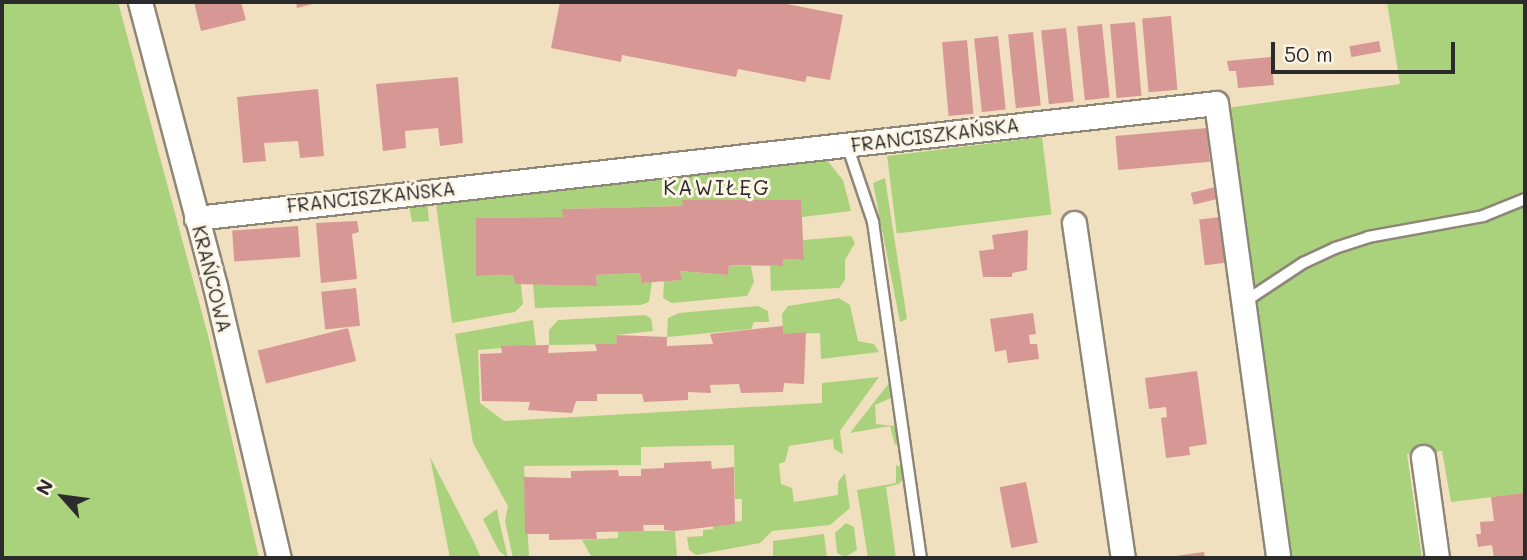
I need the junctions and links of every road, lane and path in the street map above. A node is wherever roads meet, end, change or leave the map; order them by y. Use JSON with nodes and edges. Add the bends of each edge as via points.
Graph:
{"nodes":[{"id":1,"x":140,"y":2,"type":"edge"},
{"id":2,"x":847,"y":145,"type":"junction"},
{"id":3,"x":1525,"y":199,"type":"edge"},
{"id":4,"x":196,"y":218,"type":"junction"},
{"id":5,"x":1074,"y":223,"type":"dead end"},
{"id":6,"x":1244,"y":302,"type":"junction"},
{"id":7,"x":1423,"y":457,"type":"dead end"},
{"id":8,"x":279,"y":558,"type":"edge"},
{"id":9,"x":921,"y":558,"type":"edge"},
{"id":10,"x":1123,"y":558,"type":"edge"},
{"id":11,"x":1278,"y":558,"type":"edge"},
{"id":12,"x":1437,"y":558,"type":"edge"}],
"edges":[{"from":1,"to":4,"type":"street","name":"KRAŃCOWA"},
{"from":2,"to":4,"type":"street","name":"FRANCISZKAŃSKA"},
{"from":2,"to":6,"type":"street","name":"FRANCISZKAŃSKA","via":[[1216,103]]},
{"from":2,"to":9,"type":"lane","via":[[873,222]]},
{"from":3,"to":6,"type":"lane","via":[[1483,216],[1368,237],[1335,248]]},
{"from":4,"to":8,"type":"street","name":"KRAŃCOWA"},
{"from":5,"to":10,"type":"street"},
{"from":6,"to":11,"type":"street","name":"FRANCISZKAŃSKA"},
{"from":7,"to":12,"type":"street"}]}
